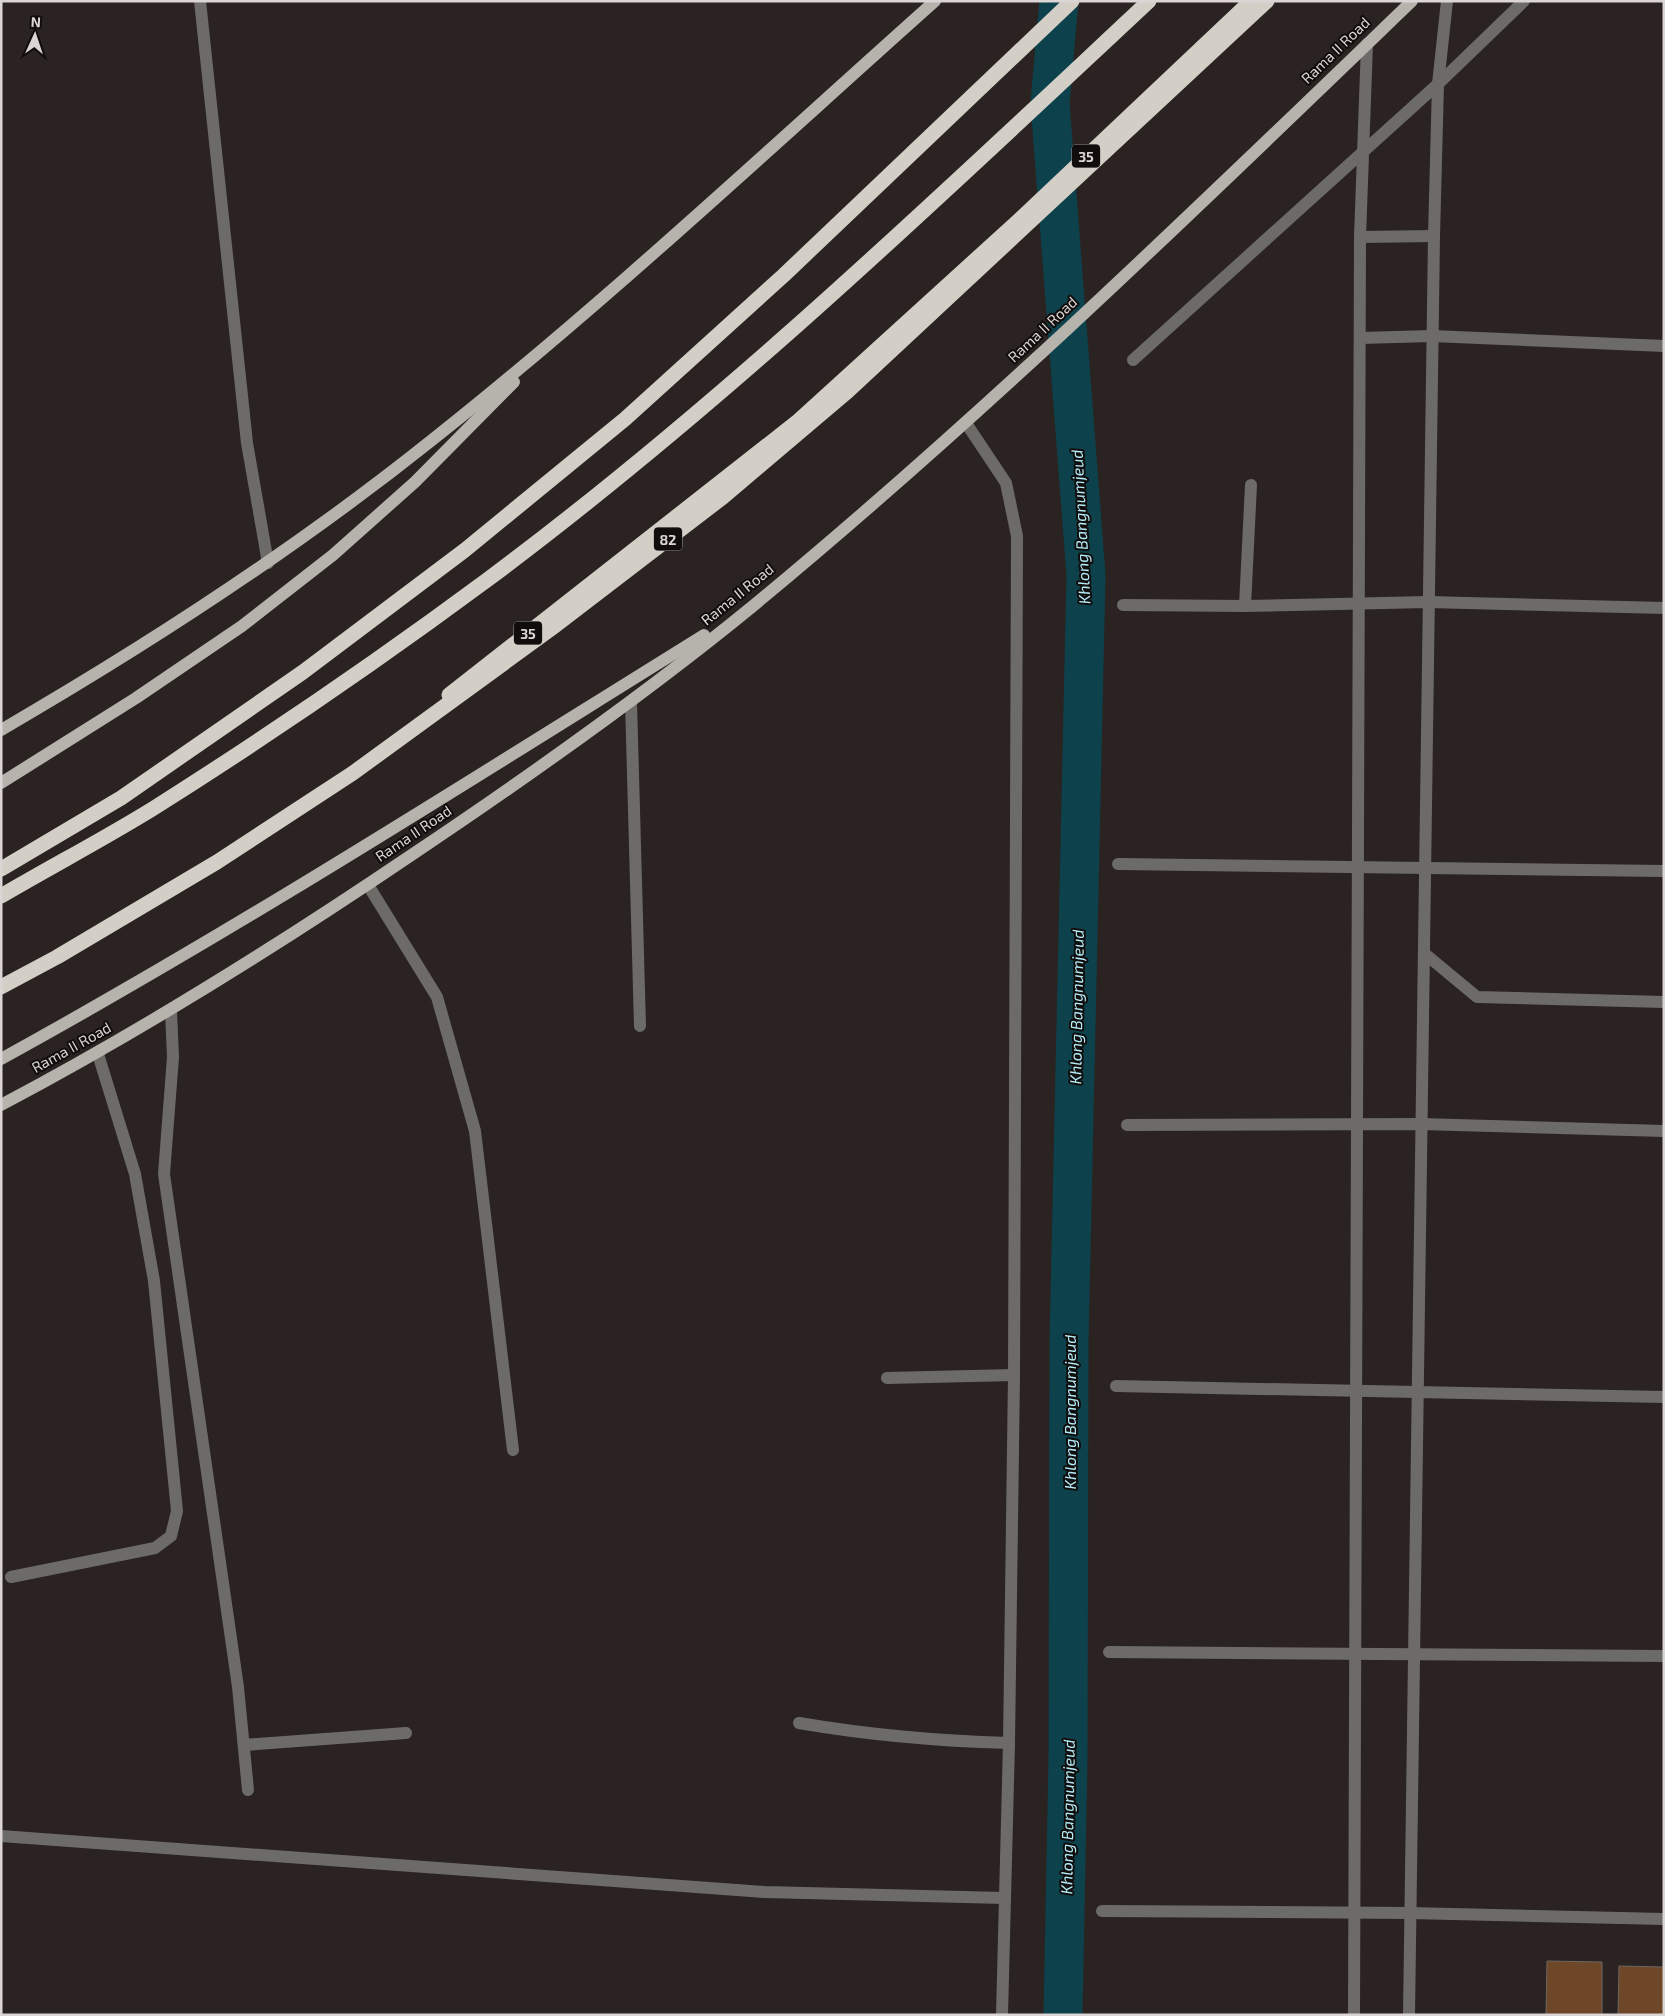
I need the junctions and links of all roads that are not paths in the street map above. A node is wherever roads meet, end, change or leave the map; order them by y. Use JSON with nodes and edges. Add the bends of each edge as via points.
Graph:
{"nodes":[{"id":1,"x":200,"y":1,"type":"edge"},
{"id":2,"x":935,"y":1,"type":"edge"},
{"id":3,"x":1072,"y":1,"type":"edge"},
{"id":4,"x":1149,"y":1,"type":"edge"},
{"id":5,"x":1251,"y":1,"type":"edge"},
{"id":6,"x":1267,"y":1,"type":"edge"},
{"id":7,"x":1412,"y":1,"type":"edge"},
{"id":8,"x":1447,"y":1,"type":"edge"},
{"id":9,"x":1524,"y":1,"type":"edge"},
{"id":10,"x":1367,"y":44,"type":"junction"},
{"id":11,"x":1438,"y":84,"type":"junction"},
{"id":12,"x":1365,"y":150,"type":"junction"},
{"id":13,"x":1434,"y":236,"type":"junction"},
{"id":14,"x":1360,"y":237,"type":"junction"},
{"id":15,"x":562,"y":335,"type":"junction"},
{"id":16,"x":1432,"y":336,"type":"junction"},
{"id":17,"x":1360,"y":338,"type":"junction"},
{"id":18,"x":1664,"y":346,"type":"edge"},
{"id":19,"x":1133,"y":360,"type":"dead end"},
{"id":20,"x":966,"y":423,"type":"junction"},
{"id":21,"x":1251,"y":485,"type":"dead end"},
{"id":22,"x":268,"y":562,"type":"junction"},
{"id":23,"x":1428,"y":602,"type":"junction"},
{"id":24,"x":1359,"y":603,"type":"junction"},
{"id":25,"x":753,"y":605,"type":"junction"},
{"id":26,"x":1122,"y":605,"type":"dead end"},
{"id":27,"x":1245,"y":606,"type":"junction"},
{"id":28,"x":1664,"y":608,"type":"edge"},
{"id":29,"x":631,"y":702,"type":"junction"},
{"id":30,"x":1,"y":730,"type":"edge"},
{"id":31,"x":1,"y":783,"type":"edge"},
{"id":32,"x":1118,"y":864,"type":"dead end"},
{"id":33,"x":1425,"y":867,"type":"junction"},
{"id":34,"x":1358,"y":868,"type":"junction"},
{"id":35,"x":1,"y":869,"type":"edge"},
{"id":36,"x":1664,"y":871,"type":"edge"},
{"id":37,"x":368,"y":885,"type":"junction"},
{"id":38,"x":1,"y":896,"type":"edge"},
{"id":39,"x":1424,"y":953,"type":"junction"},
{"id":40,"x":1,"y":987,"type":"edge"},
{"id":41,"x":1,"y":993,"type":"edge"},
{"id":42,"x":1664,"y":1002,"type":"edge"},
{"id":43,"x":171,"y":1011,"type":"junction"},
{"id":44,"x":640,"y":1026,"type":"dead end"},
{"id":45,"x":98,"y":1054,"type":"junction"},
{"id":46,"x":1,"y":1059,"type":"edge"},
{"id":47,"x":1,"y":1105,"type":"edge"},
{"id":48,"x":1421,"y":1124,"type":"junction"},
{"id":49,"x":1127,"y":1125,"type":"dead end"},
{"id":50,"x":1357,"y":1125,"type":"junction"},
{"id":51,"x":1664,"y":1130,"type":"edge"},
{"id":52,"x":1014,"y":1375,"type":"junction"},
{"id":53,"x":887,"y":1378,"type":"dead end"},
{"id":54,"x":1116,"y":1386,"type":"dead end"},
{"id":55,"x":1417,"y":1391,"type":"junction"},
{"id":56,"x":1356,"y":1392,"type":"junction"},
{"id":57,"x":1664,"y":1397,"type":"edge"},
{"id":58,"x":513,"y":1450,"type":"dead end"},
{"id":59,"x":11,"y":1577,"type":"dead end"},
{"id":60,"x":1109,"y":1652,"type":"dead end"},
{"id":61,"x":1414,"y":1653,"type":"junction"},
{"id":62,"x":1355,"y":1654,"type":"junction"},
{"id":63,"x":1664,"y":1656,"type":"edge"},
{"id":64,"x":799,"y":1723,"type":"dead end"},
{"id":65,"x":406,"y":1733,"type":"dead end"},
{"id":66,"x":1010,"y":1743,"type":"junction"},
{"id":67,"x":244,"y":1745,"type":"junction"},
{"id":68,"x":248,"y":1790,"type":"dead end"},
{"id":69,"x":1,"y":1836,"type":"edge"},
{"id":70,"x":1004,"y":1898,"type":"junction"},
{"id":71,"x":1102,"y":1911,"type":"dead end"},
{"id":72,"x":1410,"y":1913,"type":"junction"},
{"id":73,"x":1354,"y":1914,"type":"junction"},
{"id":74,"x":1664,"y":1919,"type":"edge"},
{"id":75,"x":1002,"y":2015,"type":"edge"},
{"id":76,"x":1354,"y":2015,"type":"edge"},
{"id":77,"x":1409,"y":2015,"type":"edge"}],
"edges":[{"from":1,"to":22,"type":"street","via":[[247,442]]},
{"from":2,"to":15,"type":"main road"},
{"from":3,"to":35,"type":"highway","via":[[784,275],[625,419],[465,550],[303,672],[121,798]]},
{"from":4,"to":38,"type":"highway","via":[[786,337],[489,578],[329,693],[152,809]]},
{"from":5,"to":41,"type":"highway","number":"35","via":[[1017,222],[797,422],[340,778],[226,861]]},
{"from":6,"to":40,"type":"highway","number":"82","bridge":true,"via":[[848,392],[723,497],[552,628],[353,773],[217,862],[57,958]]},
{"from":7,"to":10,"type":"main road","name":"Rama II Road"},
{"from":8,"to":11,"type":"street"},
{"from":9,"to":11,"type":"street"},
{"from":10,"to":12,"type":"street"},
{"from":10,"to":20,"type":"main road","name":"Rama II Road"},
{"from":11,"to":12,"type":"street"},
{"from":11,"to":13,"type":"street"},
{"from":12,"to":14,"type":"street"},
{"from":12,"to":19,"type":"street"},
{"from":13,"to":14,"type":"street"},
{"from":13,"to":16,"type":"street"},
{"from":14,"to":17,"type":"street"},
{"from":15,"to":22,"type":"main road","via":[[429,442]]},
{"from":15,"to":31,"type":"main road","via":[[416,482],[333,555],[242,626]]},
{"from":16,"to":17,"type":"street"},
{"from":16,"to":18,"type":"street"},
{"from":16,"to":23,"type":"street"},
{"from":17,"to":24,"type":"street"},
{"from":20,"to":25,"type":"main road","name":"Rama II Road"},
{"from":20,"to":52,"type":"street","via":[[1006,483],[1017,536]]},
{"from":21,"to":27,"type":"street"},
{"from":22,"to":30,"type":"main road","via":[[162,632]]},
{"from":23,"to":24,"type":"street"},
{"from":23,"to":28,"type":"street"},
{"from":23,"to":33,"type":"street"},
{"from":24,"to":27,"type":"street"},
{"from":24,"to":34,"type":"street"},
{"from":25,"to":29,"type":"main road","name":"Rama II Road"},
{"from":25,"to":46,"type":"main road","via":[[264,908]]},
{"from":26,"to":27,"type":"street"},
{"from":29,"to":37,"type":"main road","name":"Rama II Road"},
{"from":29,"to":44,"type":"street"},
{"from":32,"to":34,"type":"street"},
{"from":33,"to":34,"type":"street"},
{"from":33,"to":36,"type":"street"},
{"from":33,"to":39,"type":"street"},
{"from":34,"to":50,"type":"street"},
{"from":37,"to":43,"type":"main road","name":"Rama II Road"},
{"from":37,"to":58,"type":"street","via":[[436,997],[475,1130]]},
{"from":39,"to":42,"type":"street","via":[[1477,997]]},
{"from":39,"to":48,"type":"street"},
{"from":43,"to":45,"type":"main road","name":"Rama II Road"},
{"from":43,"to":67,"type":"street","via":[[173,1057],[164,1174]]},
{"from":45,"to":47,"type":"main road","name":"Rama II Road"},
{"from":45,"to":59,"type":"street","via":[[135,1174],[154,1280],[177,1511],[171,1536],[155,1548]]},
{"from":48,"to":50,"type":"street"},
{"from":48,"to":51,"type":"street"},
{"from":48,"to":55,"type":"street"},
{"from":49,"to":50,"type":"street"},
{"from":50,"to":56,"type":"street"},
{"from":52,"to":53,"type":"street"},
{"from":52,"to":66,"type":"street"},
{"from":54,"to":56,"type":"street"},
{"from":55,"to":56,"type":"street"},
{"from":55,"to":57,"type":"street"},
{"from":55,"to":61,"type":"street"},
{"from":56,"to":62,"type":"street"},
{"from":60,"to":62,"type":"street"},
{"from":61,"to":62,"type":"street"},
{"from":61,"to":63,"type":"street"},
{"from":61,"to":72,"type":"street"},
{"from":62,"to":73,"type":"street"},
{"from":64,"to":66,"type":"street","via":[[930,1740]]},
{"from":65,"to":67,"type":"street"},
{"from":66,"to":70,"type":"street"},
{"from":67,"to":68,"type":"street"},
{"from":69,"to":70,"type":"street","via":[[765,1892]]},
{"from":70,"to":75,"type":"street"},
{"from":71,"to":73,"type":"street"},
{"from":72,"to":73,"type":"street"},
{"from":72,"to":74,"type":"street"},
{"from":72,"to":77,"type":"street"},
{"from":73,"to":76,"type":"street"}]}
